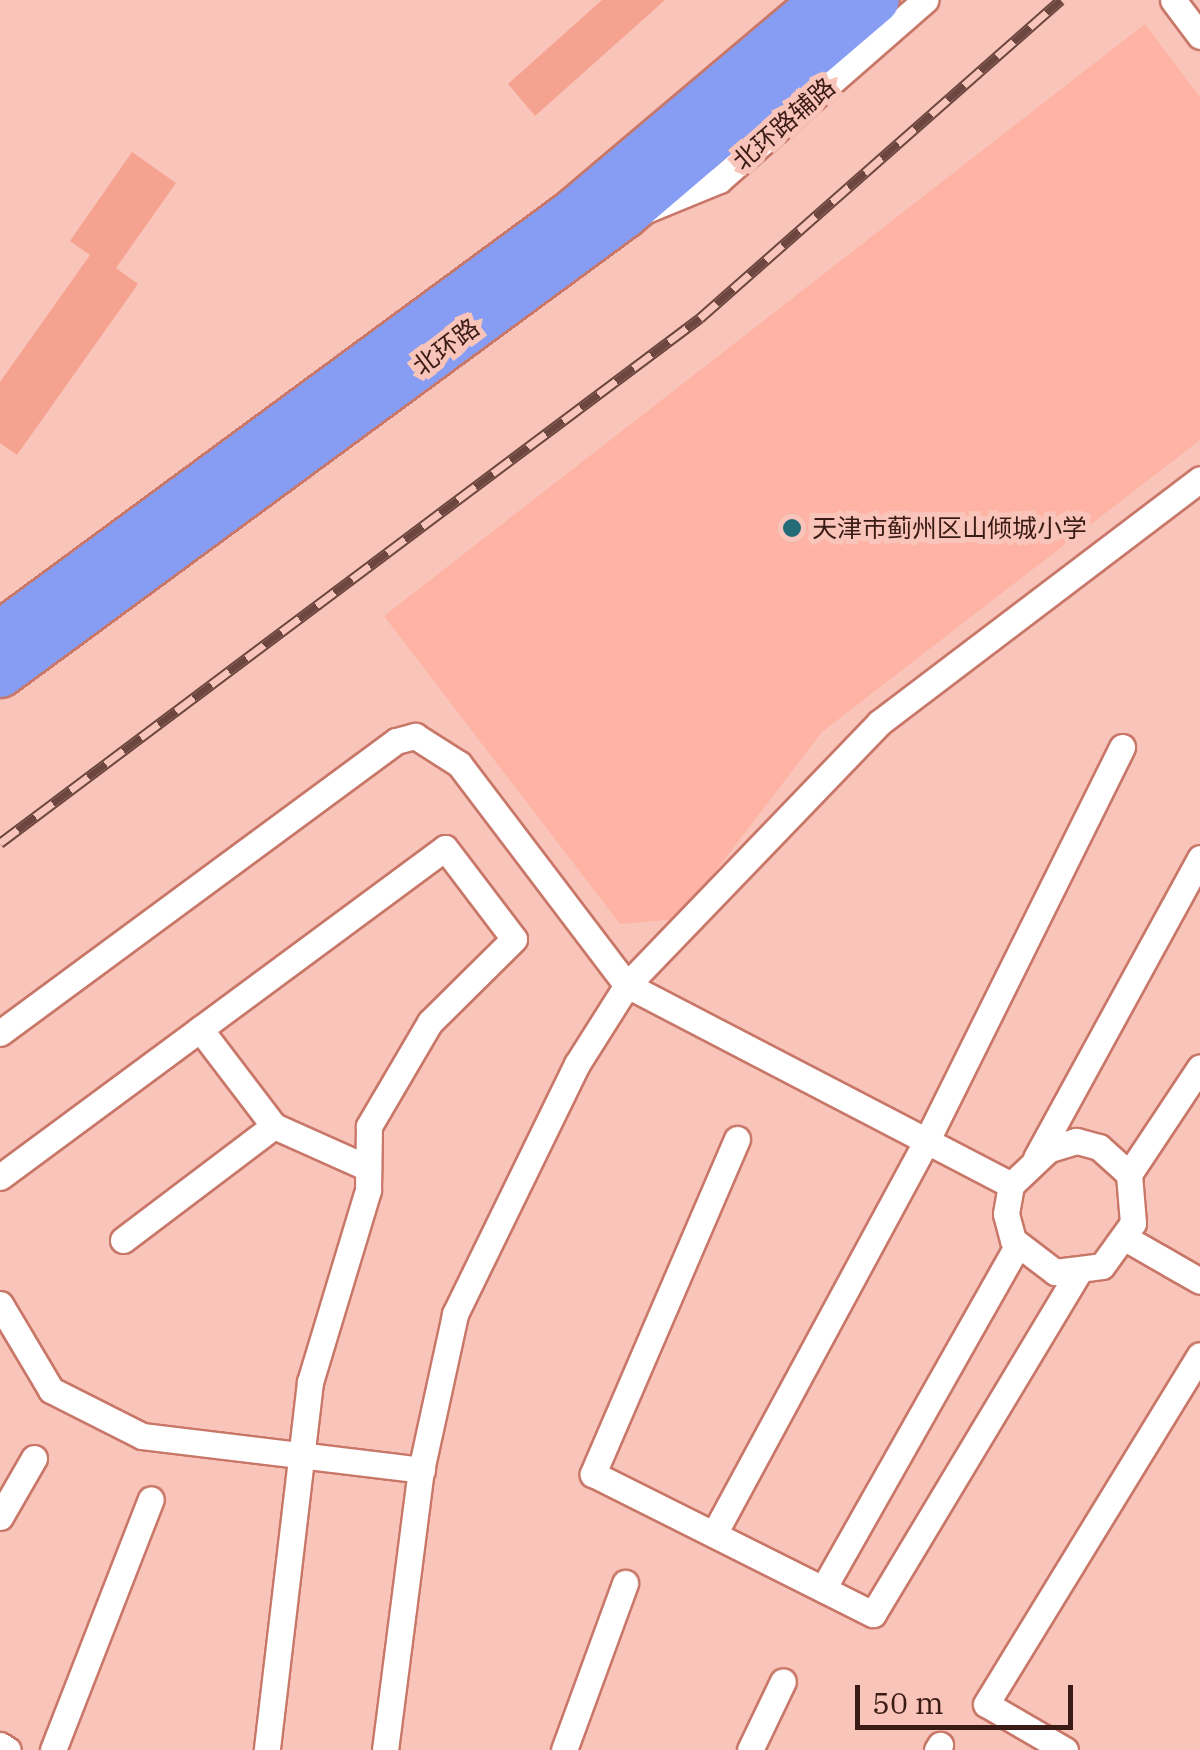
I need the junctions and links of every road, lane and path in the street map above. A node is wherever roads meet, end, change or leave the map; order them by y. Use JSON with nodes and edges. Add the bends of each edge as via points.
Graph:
{"nodes":[{"id":1,"x":823,"y":0,"type":"edge"},
{"id":2,"x":876,"y":0,"type":"edge"},
{"id":3,"x":925,"y":0,"type":"edge"},
{"id":4,"x":1172,"y":0,"type":"edge"},
{"id":5,"x":1200,"y":36,"type":"edge"},
{"id":6,"x":624,"y":215,"type":"junction"},
{"id":7,"x":1200,"y":479,"type":"edge"},
{"id":8,"x":0,"y":632,"type":"edge"},
{"id":9,"x":0,"y":674,"type":"edge"},
{"id":10,"x":1122,"y":747,"type":"dead end"},
{"id":11,"x":1200,"y":858,"type":"edge"},
{"id":12,"x":627,"y":986,"type":"junction"},
{"id":13,"x":200,"y":1030,"type":"junction"},
{"id":14,"x":0,"y":1033,"type":"edge"},
{"id":15,"x":1200,"y":1068,"type":"edge"},
{"id":16,"x":274,"y":1126,"type":"junction"},
{"id":17,"x":737,"y":1139,"type":"dead end"},
{"id":18,"x":926,"y":1142,"type":"junction"},
{"id":19,"x":1036,"y":1158,"type":"junction"},
{"id":20,"x":368,"y":1168,"type":"junction"},
{"id":21,"x":1129,"y":1174,"type":"junction"},
{"id":22,"x":0,"y":1177,"type":"edge"},
{"id":23,"x":1011,"y":1185,"type":"junction"},
{"id":24,"x":1126,"y":1238,"type":"junction"},
{"id":25,"x":123,"y":1240,"type":"dead end"},
{"id":26,"x":1018,"y":1245,"type":"junction"},
{"id":27,"x":1077,"y":1274,"type":"junction"},
{"id":28,"x":1200,"y":1281,"type":"edge"},
{"id":29,"x":0,"y":1304,"type":"edge"},
{"id":30,"x":1200,"y":1355,"type":"edge"},
{"id":31,"x":34,"y":1458,"type":"dead end"},
{"id":32,"x":302,"y":1459,"type":"junction"},
{"id":33,"x":422,"y":1470,"type":"junction"},
{"id":34,"x":151,"y":1500,"type":"dead end"},
{"id":35,"x":0,"y":1518,"type":"edge"},
{"id":36,"x":714,"y":1534,"type":"junction"},
{"id":37,"x":625,"y":1583,"type":"dead end"},
{"id":38,"x":823,"y":1588,"type":"junction"},
{"id":39,"x":784,"y":1682,"type":"dead end"},
{"id":40,"x":0,"y":1745,"type":"edge"},
{"id":41,"x":8,"y":1750,"type":"edge"},
{"id":42,"x":53,"y":1750,"type":"edge"},
{"id":43,"x":266,"y":1750,"type":"edge"},
{"id":44,"x":385,"y":1750,"type":"edge"},
{"id":45,"x":564,"y":1750,"type":"edge"},
{"id":46,"x":750,"y":1750,"type":"edge"},
{"id":47,"x":1065,"y":1750,"type":"edge"}],
"edges":[{"from":1,"to":8,"type":"highway","name":"北环路","via":[[571,214]]},
{"from":2,"to":6,"type":"highway","name":"北环路"},
{"from":3,"to":6,"type":"street","name":"北环路辅路","via":[[719,180],[669,206]]},
{"from":4,"to":5,"type":"street"},
{"from":6,"to":9,"type":"highway","name":"北环路"},
{"from":7,"to":12,"type":"street","via":[[880,723]]},
{"from":10,"to":18,"type":"street"},
{"from":11,"to":19,"type":"street"},
{"from":12,"to":14,"type":"street","via":[[466,772],[431,740],[415,736],[396,741]]},
{"from":12,"to":18,"type":"street"},
{"from":12,"to":33,"type":"street","via":[[576,1064],[455,1314]]},
{"from":13,"to":16,"type":"street"},
{"from":13,"to":20,"type":"street","via":[[445,848],[514,939],[430,1022],[370,1126]]},
{"from":13,"to":22,"type":"street"},
{"from":15,"to":21,"type":"street"},
{"from":16,"to":20,"type":"street"},
{"from":16,"to":25,"type":"street"},
{"from":17,"to":36,"type":"street","via":[[594,1474]]},
{"from":18,"to":23,"type":"street"},
{"from":18,"to":36,"type":"street"},
{"from":19,"to":21,"type":"street","via":[[1076,1141],[1099,1147]]},
{"from":19,"to":23,"type":"street"},
{"from":20,"to":32,"type":"street","via":[[368,1190],[310,1382]]},
{"from":21,"to":24,"type":"street","via":[[1136,1199]]},
{"from":23,"to":26,"type":"street","via":[[1006,1214]]},
{"from":24,"to":27,"type":"street","via":[[1102,1266]]},
{"from":24,"to":28,"type":"street"},
{"from":26,"to":27,"type":"street","via":[[1055,1272]]},
{"from":26,"to":38,"type":"street"},
{"from":27,"to":38,"type":"street","via":[[872,1614]]},
{"from":29,"to":32,"type":"street","via":[[51,1390],[142,1436]]},
{"from":30,"to":47,"type":"street","via":[[986,1704]]},
{"from":31,"to":35,"type":"street"},
{"from":32,"to":33,"type":"street"},
{"from":32,"to":43,"type":"street"},
{"from":33,"to":44,"type":"street"},
{"from":34,"to":42,"type":"street"},
{"from":36,"to":38,"type":"street"},
{"from":37,"to":45,"type":"street"},
{"from":39,"to":46,"type":"street"},
{"from":40,"to":41,"type":"street"}]}
